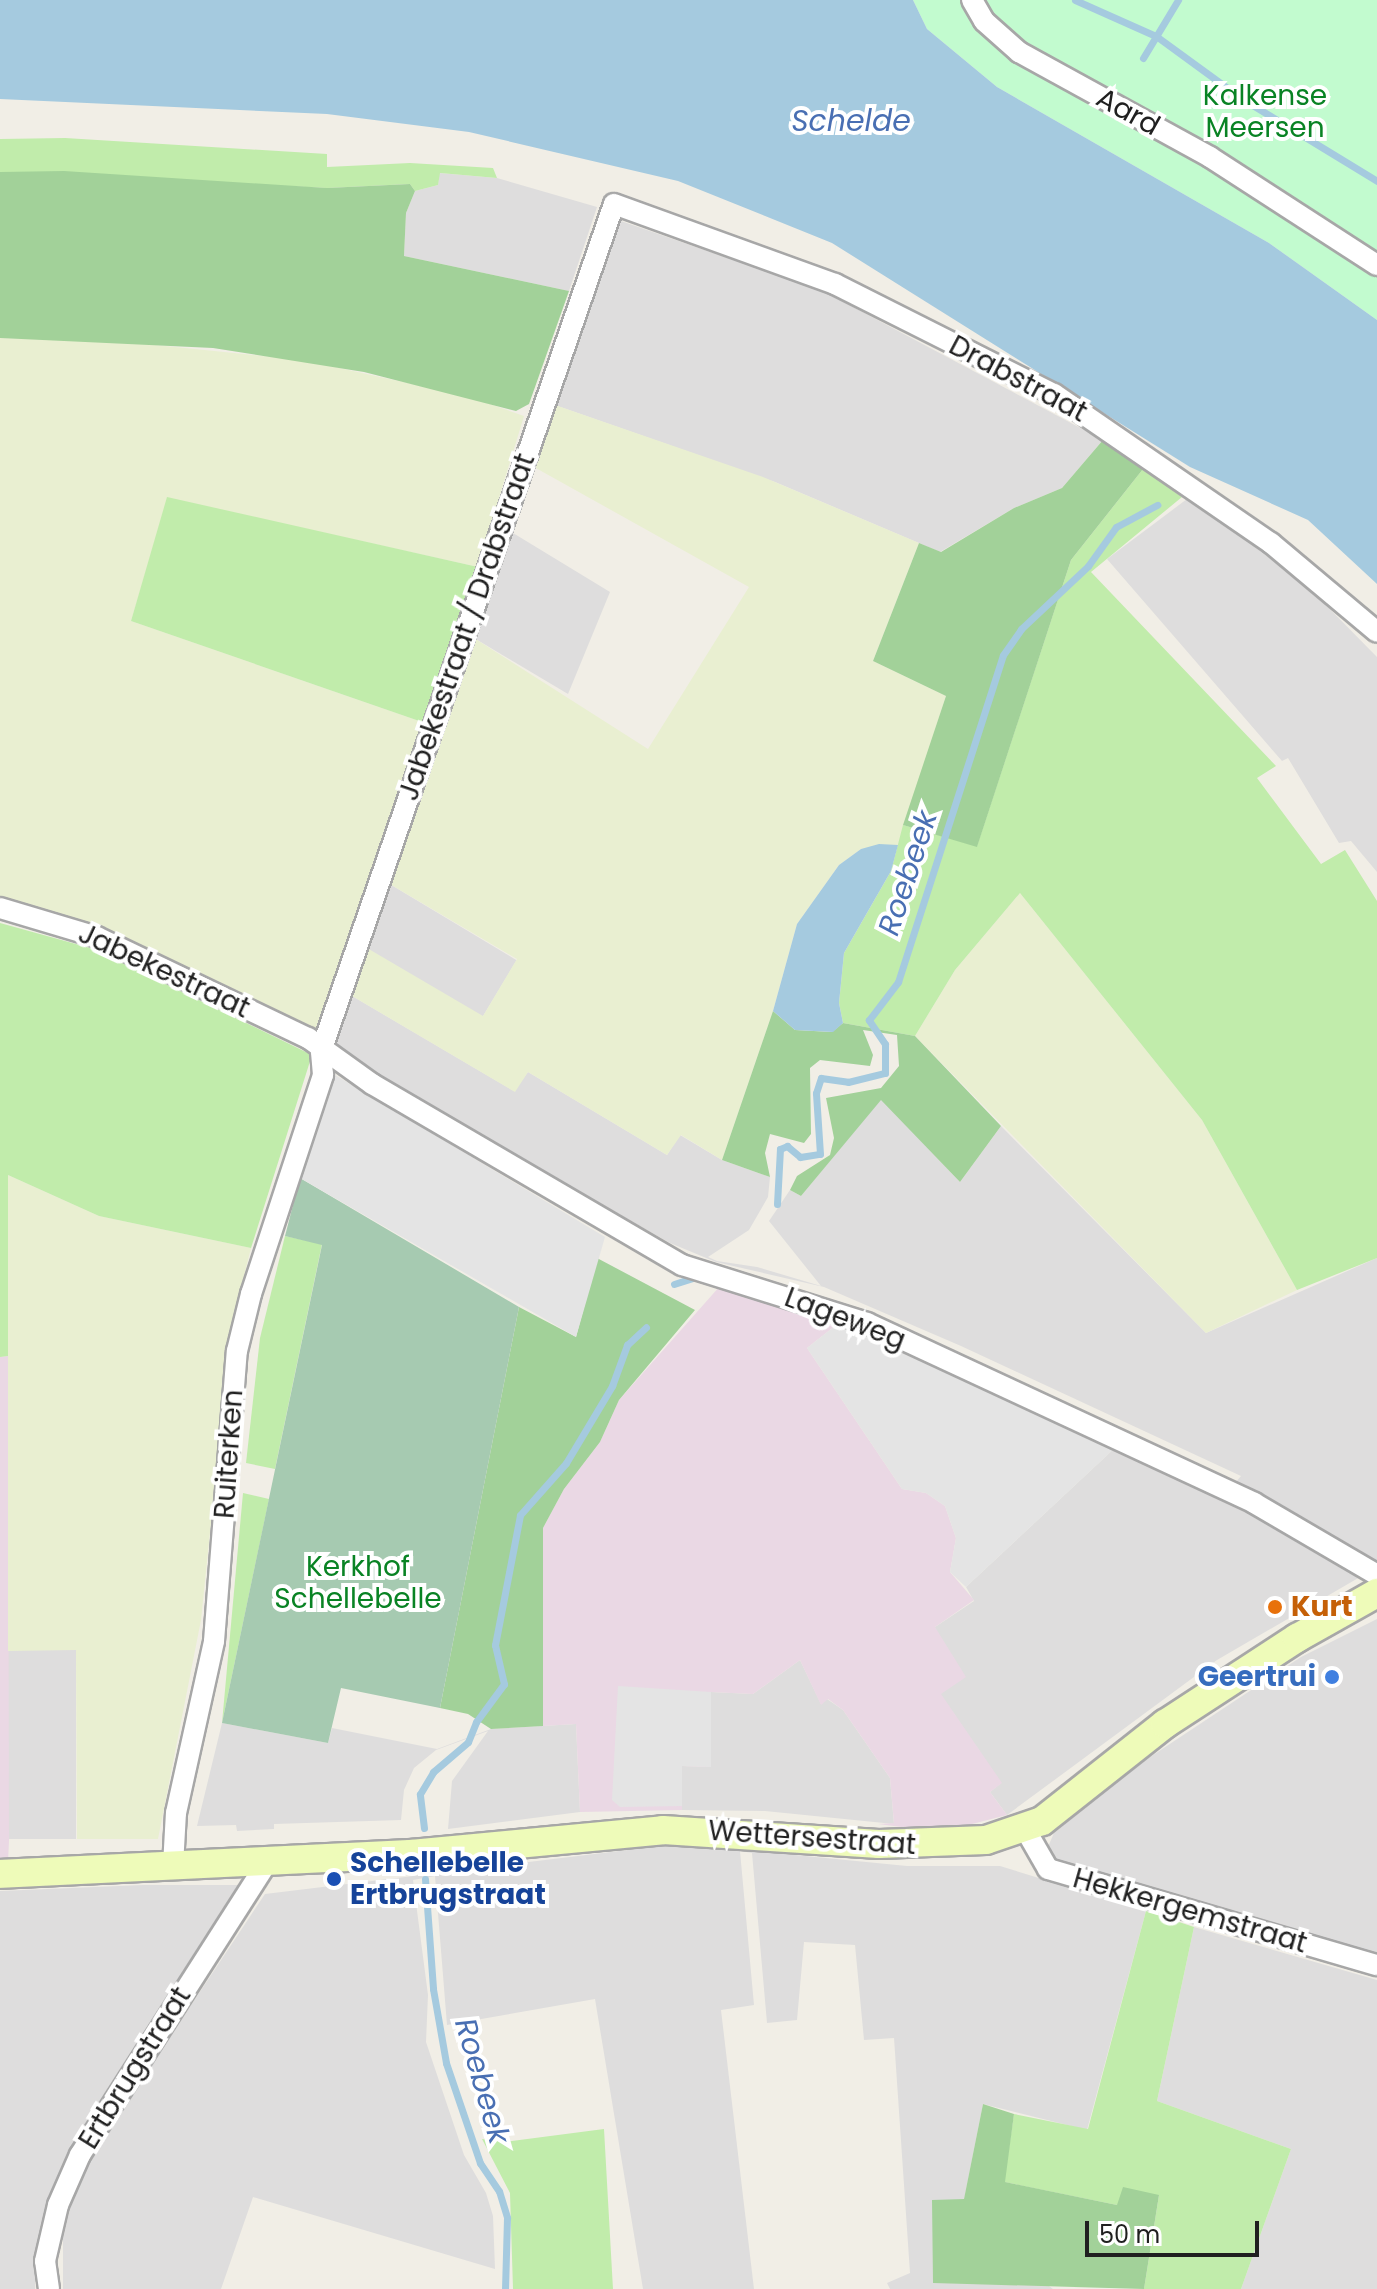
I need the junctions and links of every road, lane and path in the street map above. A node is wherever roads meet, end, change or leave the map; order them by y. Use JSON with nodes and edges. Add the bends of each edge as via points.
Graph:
{"nodes":[{"id":1,"x":972,"y":0,"type":"edge"},
{"id":2,"x":614,"y":204,"type":"joint"},
{"id":3,"x":1377,"y":265,"type":"edge"},
{"id":4,"x":1377,"y":632,"type":"edge"},
{"id":5,"x":0,"y":908,"type":"edge"},
{"id":6,"x":321,"y":1051,"type":"junction"},
{"id":7,"x":1377,"y":1575,"type":"edge"},
{"id":8,"x":1377,"y":1593,"type":"edge"},
{"id":9,"x":1025,"y":1829,"type":"junction"},
{"id":10,"x":267,"y":1863,"type":"junction"},
{"id":11,"x":173,"y":1866,"type":"junction"},
{"id":12,"x":0,"y":1874,"type":"edge"},
{"id":13,"x":1377,"y":1965,"type":"edge"},
{"id":14,"x":49,"y":2289,"type":"edge"}],
"edges":[{"from":1,"to":3,"type":"street","name":"Aard","via":[[984,21],[1019,52],[1210,157]]},
{"from":2,"to":4,"type":"street","name":"Drabstraat","via":[[835,284],[1054,394],[1247,526]]},
{"from":2,"to":6,"type":"street","name":"Jabekestraat / Drabstraat"},
{"from":5,"to":6,"type":"street","name":"Jabekestraat","via":[[97,937],[308,1038]]},
{"from":6,"to":7,"type":"street","name":"Lageweg","via":[[682,1265],[830,1309],[1254,1503]]},
{"from":6,"to":11,"type":"street","name":"Ruiterken","via":[[323,1075],[237,1351],[214,1641],[176,1813]]},
{"from":8,"to":9,"type":"main road","name":"Wettersestraat","via":[[1178,1715],[1064,1806]]},
{"from":9,"to":10,"type":"main road","name":"Wettersestraat","via":[[986,1840],[921,1845],[663,1830]]},
{"from":9,"to":13,"type":"street","name":"Hekkergemstraat","via":[[1048,1869]]},
{"from":10,"to":11,"type":"main road","name":"Wettersestraat"},
{"from":10,"to":14,"type":"street","name":"Ertbrugstraat","via":[[80,2155],[58,2205],[45,2261]]},
{"from":11,"to":12,"type":"main road","name":"Wettersestraat"}]}
